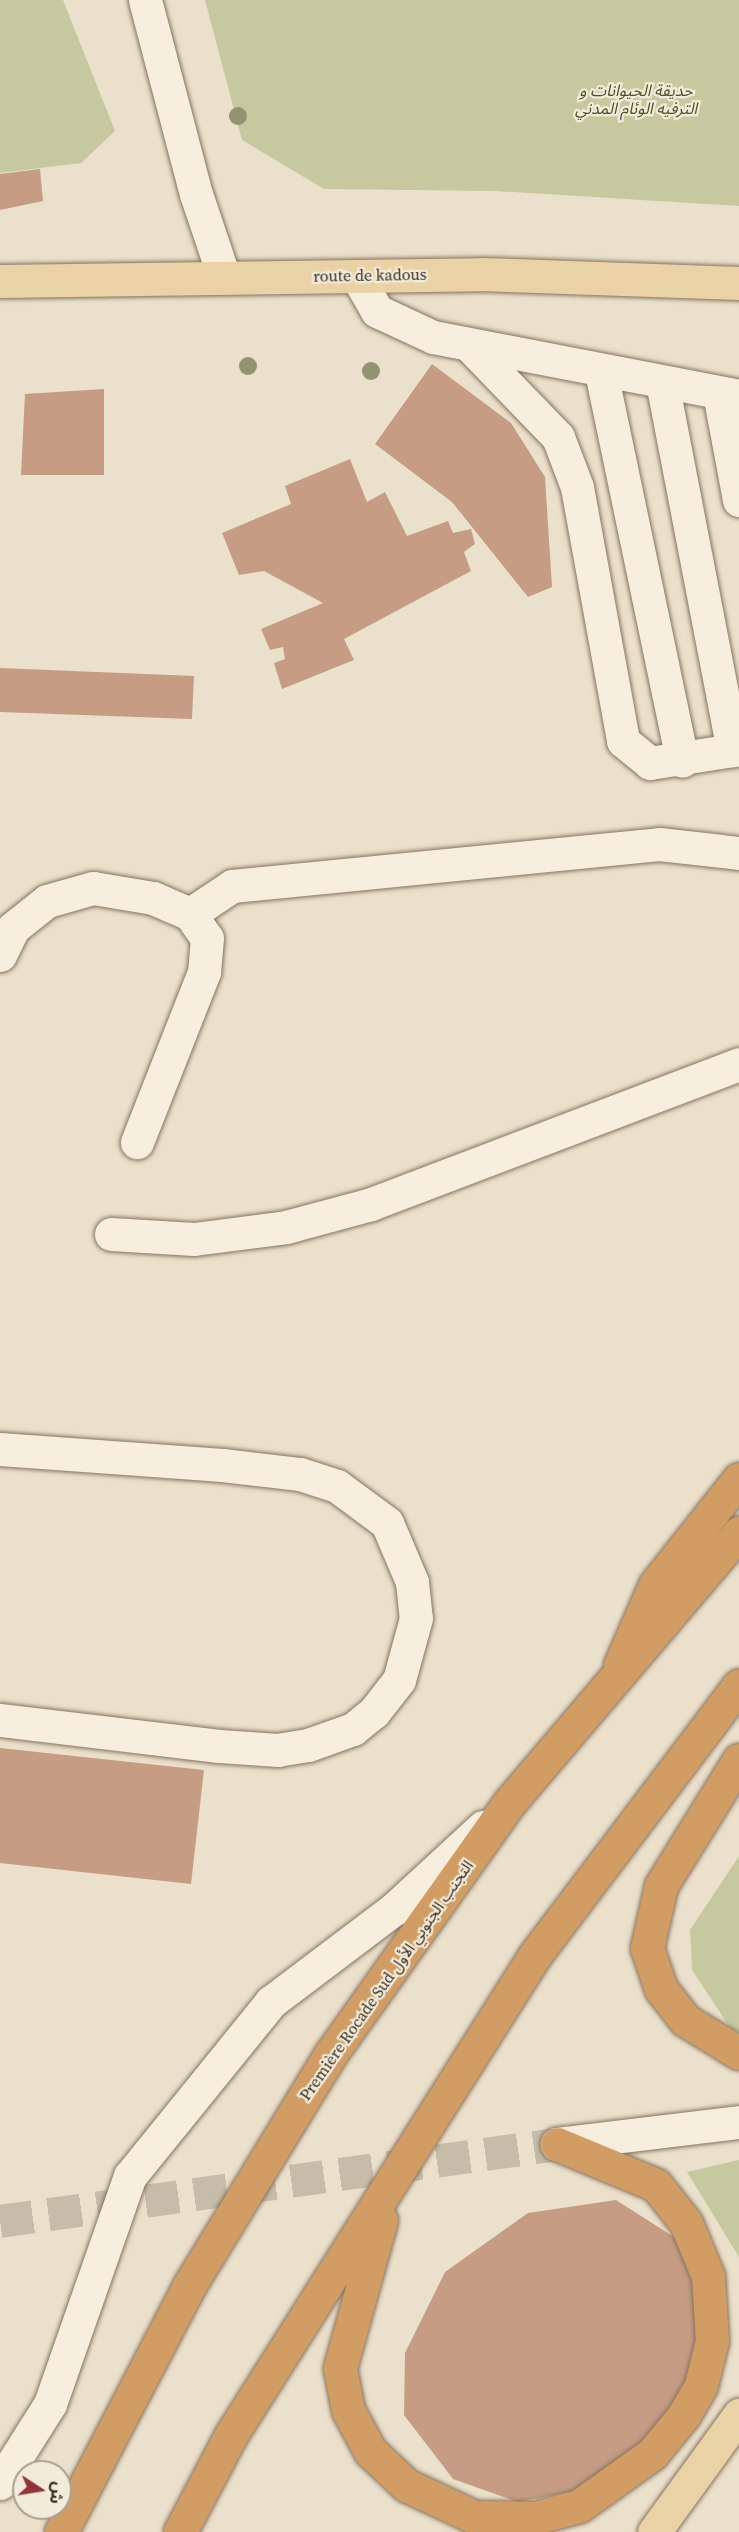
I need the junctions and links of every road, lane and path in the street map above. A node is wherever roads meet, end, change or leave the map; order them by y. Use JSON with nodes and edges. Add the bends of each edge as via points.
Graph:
{"nodes":[{"id":1,"x":145,"y":0,"type":"edge"},
{"id":2,"x":357,"y":276,"type":"junction"},
{"id":3,"x":224,"y":277,"type":"junction"},
{"id":4,"x":0,"y":281,"type":"edge"},
{"id":5,"x":739,"y":283,"type":"edge"},
{"id":6,"x":472,"y":348,"type":"junction"},
{"id":7,"x":601,"y":372,"type":"junction"},
{"id":8,"x":662,"y":382,"type":"junction"},
{"id":9,"x":729,"y":395,"type":"edge"},
{"id":10,"x":739,"y":500,"type":"edge"},
{"id":11,"x":736,"y":749,"type":"edge"},
{"id":12,"x":681,"y":761,"type":"junction"},
{"id":13,"x":739,"y":853,"type":"edge"},
{"id":14,"x":190,"y":914,"type":"junction"},
{"id":15,"x":4,"y":936,"type":"edge"},
{"id":16,"x":739,"y":1064,"type":"edge"},
{"id":17,"x":137,"y":1142,"type":"dead end"},
{"id":18,"x":111,"y":1234,"type":"dead end"},
{"id":19,"x":0,"y":1449,"type":"edge"},
{"id":20,"x":739,"y":1479,"type":"edge"},
{"id":21,"x":739,"y":1533,"type":"edge"},
{"id":22,"x":615,"y":1682,"type":"junction"},
{"id":23,"x":739,"y":1685,"type":"edge"},
{"id":24,"x":0,"y":1720,"type":"edge"},
{"id":25,"x":739,"y":1760,"type":"edge"},
{"id":26,"x":509,"y":1803,"type":"junction"},
{"id":27,"x":739,"y":2053,"type":"edge"},
{"id":28,"x":739,"y":2122,"type":"edge"},
{"id":29,"x":557,"y":2144,"type":"joint"},
{"id":30,"x":391,"y":2183,"type":"junction"},
{"id":31,"x":739,"y":2415,"type":"edge"},
{"id":32,"x":0,"y":2483,"type":"edge"},
{"id":33,"x":61,"y":2532,"type":"edge"},
{"id":34,"x":180,"y":2532,"type":"edge"},
{"id":35,"x":654,"y":2532,"type":"edge"}],
"edges":[{"from":1,"to":3,"type":"street","via":[[196,194]]},
{"from":2,"to":3,"type":"main road","name":"route de kadous"},
{"from":2,"to":5,"type":"main road","name":"route de kadous","via":[[482,274]]},
{"from":2,"to":6,"type":"street","via":[[377,311]]},
{"from":3,"to":4,"type":"main road","name":"route de kadous"},
{"from":6,"to":7,"type":"street"},
{"from":6,"to":12,"type":"street","via":[[558,437],[577,487],[623,741],[650,763]]},
{"from":7,"to":8,"type":"street"},
{"from":7,"to":12,"type":"street"},
{"from":8,"to":9,"type":"street"},
{"from":8,"to":11,"type":"street"},
{"from":9,"to":10,"type":"street"},
{"from":11,"to":12,"type":"street"},
{"from":13,"to":14,"type":"street","via":[[659,844],[232,885]]},
{"from":14,"to":15,"type":"street","via":[[153,898],[93,888],[47,901]]},
{"from":14,"to":17,"type":"street","via":[[207,938],[204,972]]},
{"from":16,"to":18,"type":"street","via":[[371,1204],[297,1224],[194,1239]]},
{"from":19,"to":24,"type":"street","via":[[222,1465],[300,1474],[337,1486],[387,1523],[412,1582],[416,1618],[399,1680],[374,1712],[352,1729],[308,1745],[278,1750],[219,1746]]},
{"from":20,"to":22,"type":"highway","via":[[655,1585]]},
{"from":21,"to":22,"type":"highway","name":"Première Rocade Sud التجنب الجنوبي الأول"},
{"from":22,"to":26,"type":"highway","name":"Première Rocade Sud التجنب الجنوبي الأول"},
{"from":23,"to":30,"type":"highway","via":[[535,1955]]},
{"from":25,"to":27,"type":"highway","via":[[661,1886],[646,1948],[660,1989],[685,2020]]},
{"from":26,"to":32,"type":"street","via":[[394,1909],[271,2002],[130,2176],[50,2404]]},
{"from":26,"to":33,"type":"highway","name":"Première Rocade Sud التجنب الجنوبي الأول","via":[[330,2055],[189,2286]]},
{"from":28,"to":29,"type":"street"},
{"from":29,"to":30,"type":"highway","via":[[656,2185],[686,2223],[708,2276],[712,2341],[701,2385],[652,2454],[579,2506],[534,2518],[474,2517],[440,2506],[406,2485],[370,2451],[348,2410],[340,2368],[346,2334]]},
{"from":30,"to":34,"type":"highway","via":[[231,2436]]},
{"from":31,"to":35,"type":"main road"}]}
